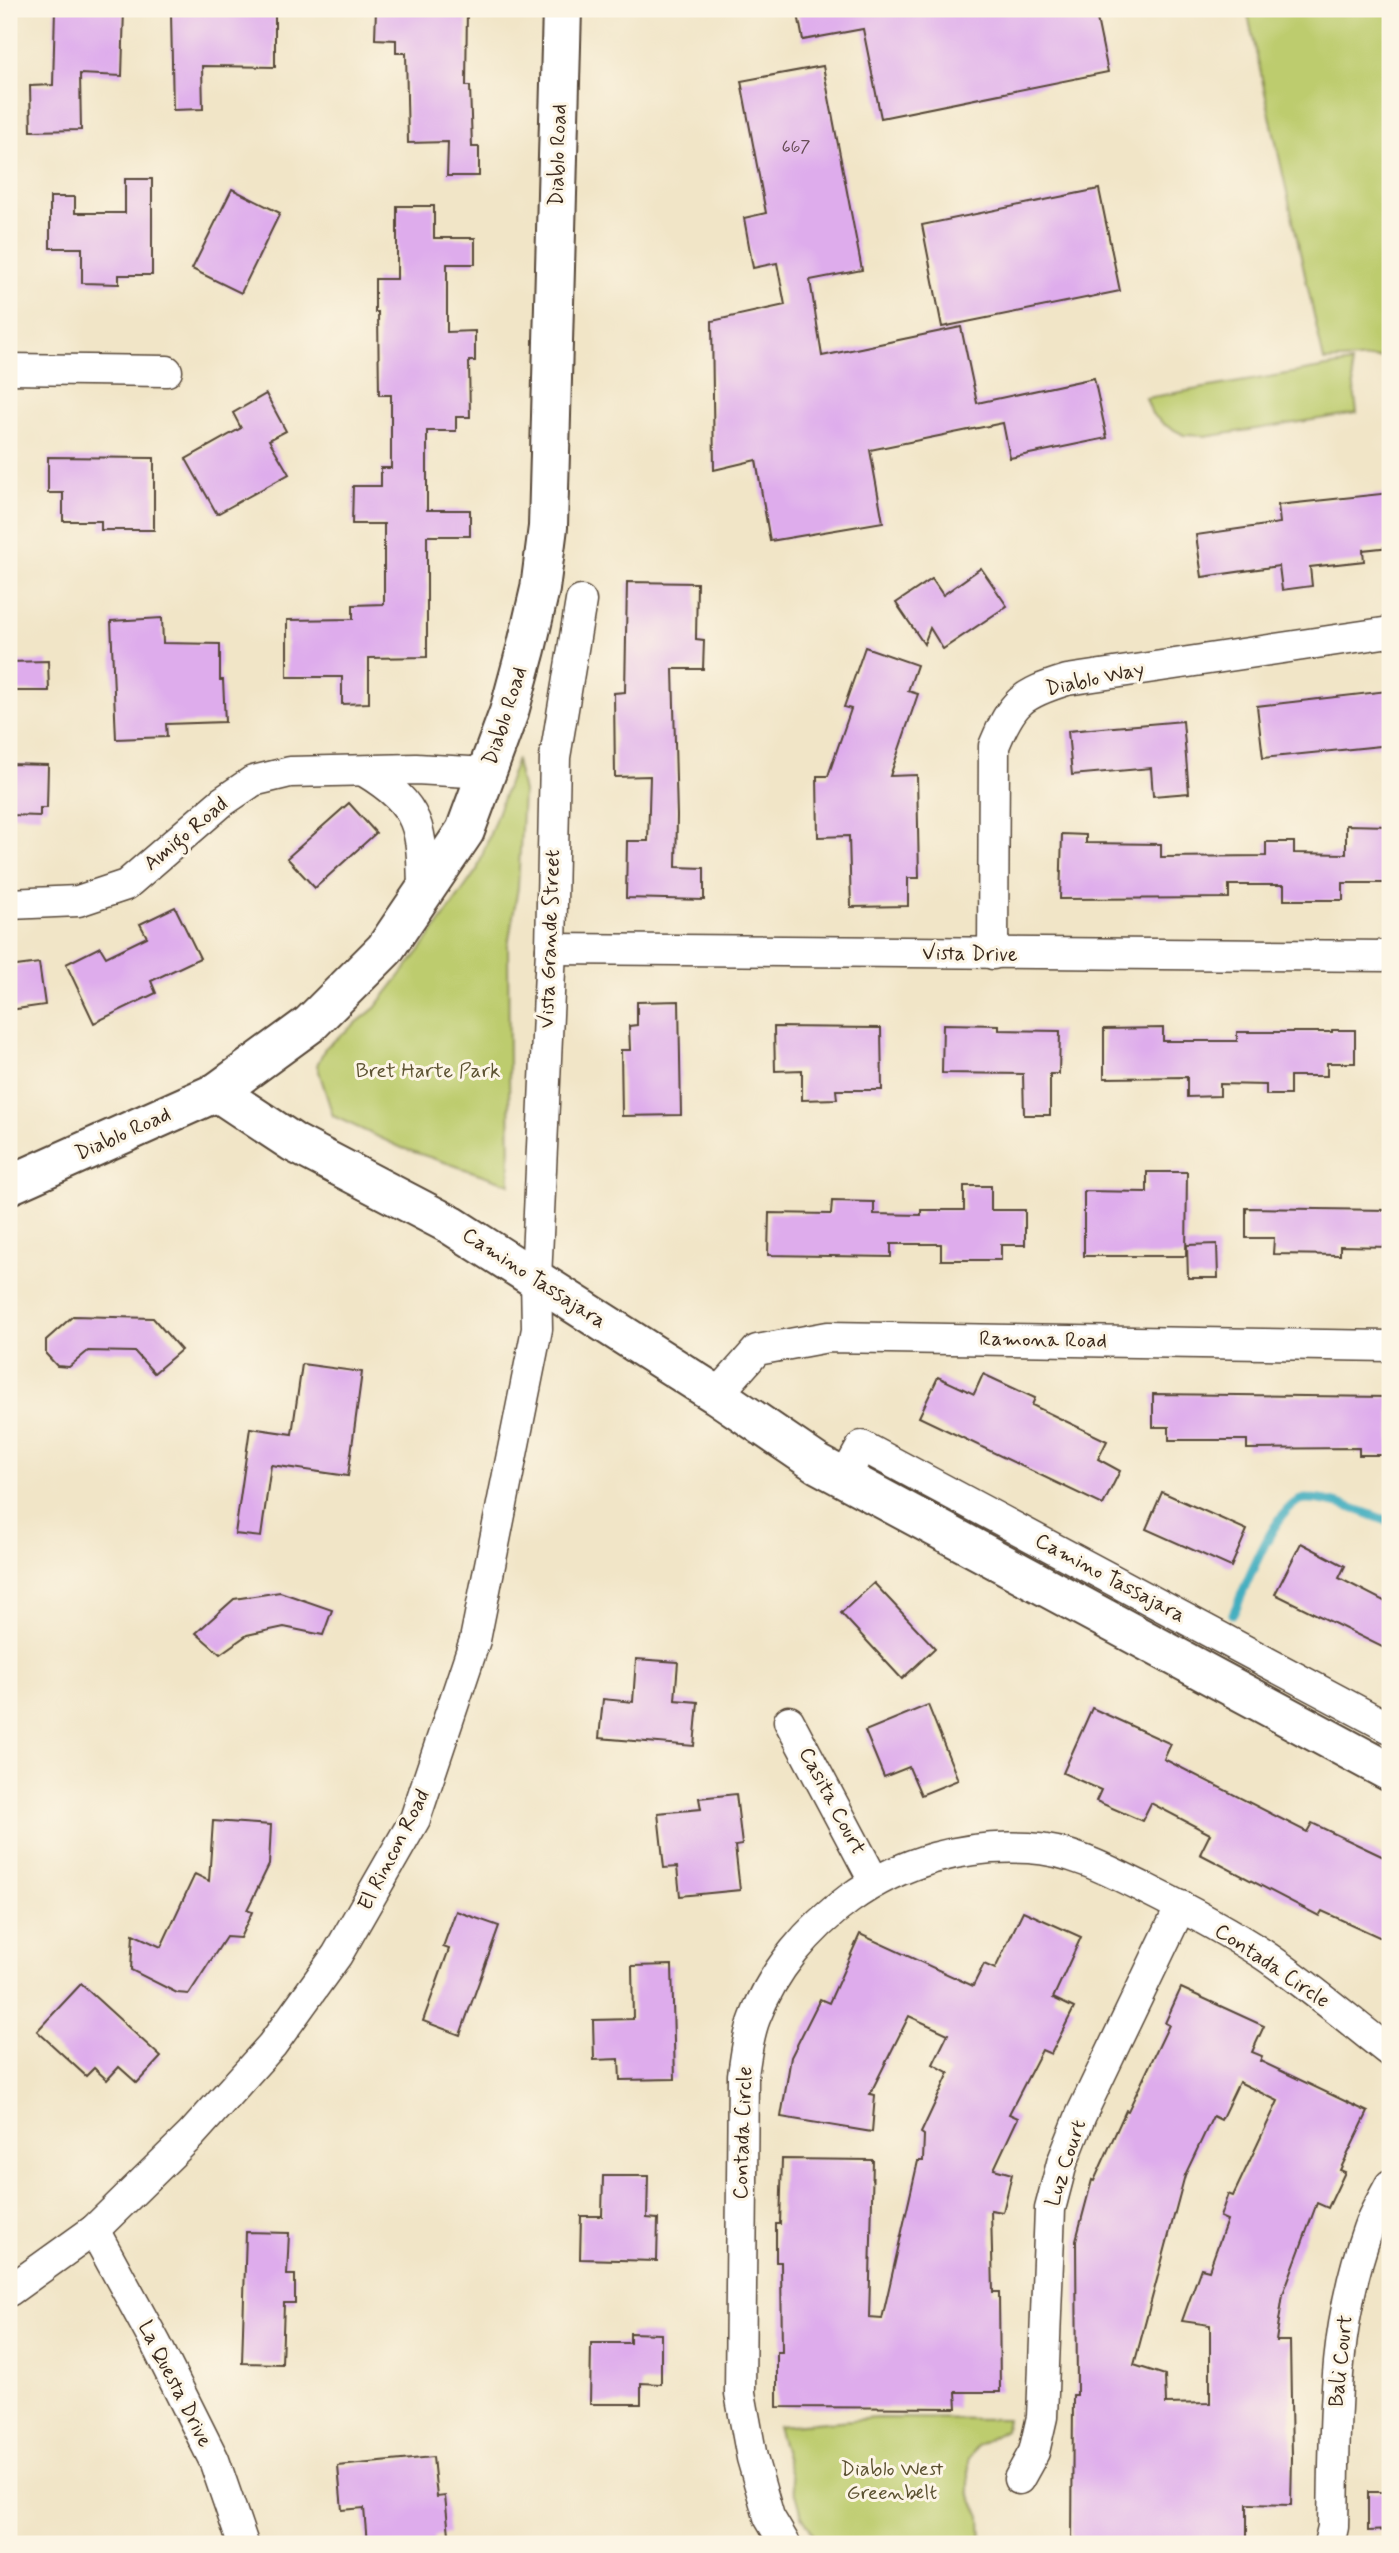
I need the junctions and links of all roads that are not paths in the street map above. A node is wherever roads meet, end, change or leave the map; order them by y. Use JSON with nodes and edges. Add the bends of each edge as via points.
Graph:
{"nodes":[{"id":1,"x":562,"y":9,"type":"edge"},
{"id":2,"x":9,"y":369,"type":"edge"},
{"id":3,"x":167,"y":371,"type":"dead end"},
{"id":4,"x":581,"y":601,"type":"dead end"},
{"id":5,"x":1390,"y":632,"type":"edge"},
{"id":6,"x":364,"y":771,"type":"junction"},
{"id":7,"x":487,"y":773,"type":"junction"},
{"id":8,"x":423,"y":893,"type":"junction"},
{"id":9,"x":9,"y":904,"type":"edge"},
{"id":10,"x":551,"y":949,"type":"junction"},
{"id":11,"x":992,"y":954,"type":"junction"},
{"id":12,"x":1390,"y":956,"type":"edge"},
{"id":13,"x":218,"y":1092,"type":"junction"},
{"id":14,"x":9,"y":1185,"type":"edge"},
{"id":15,"x":536,"y":1279,"type":"junction"},
{"id":16,"x":1390,"y":1346,"type":"edge"},
{"id":17,"x":717,"y":1395,"type":"junction"},
{"id":18,"x":844,"y":1478,"type":"junction"},
{"id":19,"x":789,"y":1721,"type":"dead end"},
{"id":20,"x":1390,"y":1728,"type":"edge"},
{"id":21,"x":1390,"y":1772,"type":"edge"},
{"id":22,"x":874,"y":1881,"type":"junction"},
{"id":23,"x":1181,"y":1906,"type":"junction"},
{"id":24,"x":1390,"y":2052,"type":"edge"},
{"id":25,"x":1390,"y":2185,"type":"edge"},
{"id":26,"x":94,"y":2230,"type":"junction"},
{"id":27,"x":9,"y":2291,"type":"edge"},
{"id":28,"x":1019,"y":2479,"type":"dead end"},
{"id":29,"x":243,"y":2544,"type":"edge"},
{"id":30,"x":785,"y":2544,"type":"edge"},
{"id":31,"x":1329,"y":2544,"type":"edge"}],
"edges":[{"from":1,"to":7,"type":"street","name":"Diablo Road","via":[[548,527],[526,649]]},
{"from":2,"to":3,"type":"street"},
{"from":4,"to":10,"type":"street","name":"Vista Grande Street","via":[[555,757]]},
{"from":5,"to":11,"type":"street","name":"Diablo Way","via":[[1067,680],[1021,699],[1006,717],[994,746]]},
{"from":6,"to":7,"type":"street","name":"Amigo Road"},
{"from":6,"to":8,"type":"street","via":[[390,786],[409,806],[418,828]]},
{"from":6,"to":9,"type":"street","name":"Amigo Road","via":[[290,772],[253,781],[126,885],[78,901]]},
{"from":7,"to":8,"type":"street","name":"Diablo Road","via":[[466,831]]},
{"from":8,"to":13,"type":"street","name":"Diablo Road","via":[[385,948],[310,1024]]},
{"from":10,"to":11,"type":"street","name":"Vista Drive"},
{"from":10,"to":15,"type":"street","name":"Vista Grande Street"},
{"from":11,"to":12,"type":"street","name":"Vista Drive"},
{"from":13,"to":14,"type":"street","name":"Diablo Road"},
{"from":13,"to":15,"type":"street","name":"Camino Tassajara","via":[[294,1143],[450,1225]]},
{"from":15,"to":17,"type":"street","name":"Camino Tassajara"},
{"from":15,"to":26,"type":"street","name":"El Rincon Road","via":[[537,1329],[475,1640],[415,1819],[337,1955],[272,2045],[191,2135]]},
{"from":16,"to":17,"type":"street","name":"Ramona Road","via":[[828,1337],[757,1350]]},
{"from":17,"to":18,"type":"street","name":"Camino Tassajara"},
{"from":18,"to":20,"type":"street","name":"Camino Tassajara","via":[[862,1446]]},
{"from":18,"to":21,"type":"street","name":"Camino Tassajara"},
{"from":19,"to":22,"type":"street","name":"Casita Court"},
{"from":22,"to":23,"type":"street","name":"Contada Circle","via":[[916,1863],[972,1849],[1031,1848],[1091,1861]]},
{"from":22,"to":30,"type":"street","name":"Contada Circle","via":[[832,1911],[797,1946],[767,1992],[747,2043],[740,2393],[769,2517]]},
{"from":23,"to":24,"type":"street","name":"Contada Circle","via":[[1264,1955]]},
{"from":23,"to":28,"type":"street","name":"Luz Court","via":[[1062,2163],[1050,2210],[1042,2417],[1034,2452]]},
{"from":25,"to":31,"type":"street","name":"Bali Court","via":[[1369,2227],[1345,2309],[1336,2381]]},
{"from":26,"to":27,"type":"street","name":"El Rincon Road"},
{"from":26,"to":29,"type":"street","name":"La Questa Drive","via":[[214,2460]]}]}
